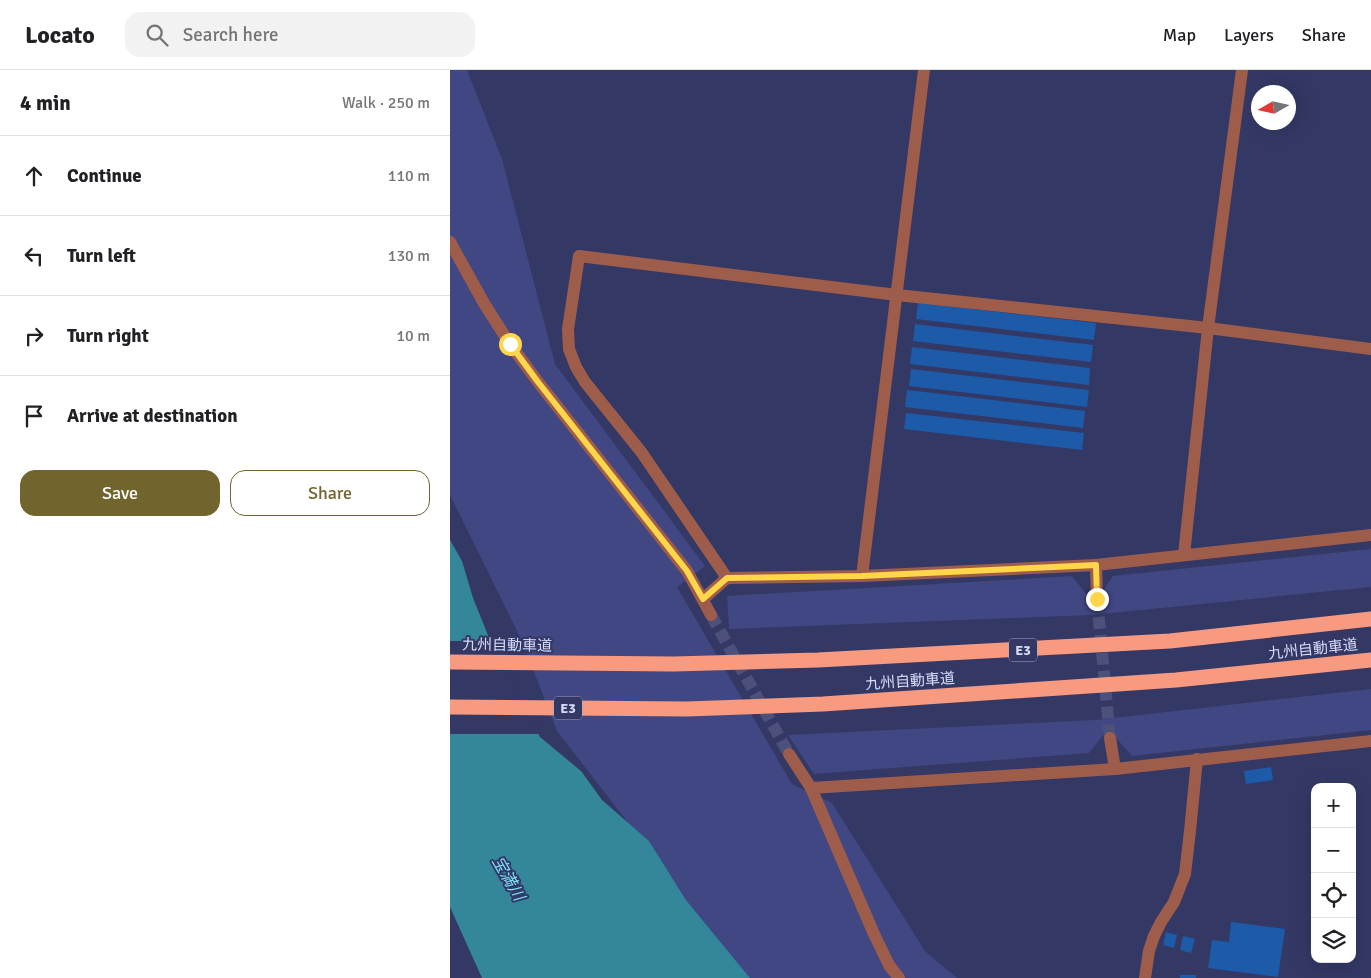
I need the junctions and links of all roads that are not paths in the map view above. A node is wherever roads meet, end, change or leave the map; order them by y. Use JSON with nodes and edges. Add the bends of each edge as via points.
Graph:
{"nodes":[{"id":1,"x":924,"y":70,"type":"edge"},
{"id":2,"x":1242,"y":70,"type":"edge"},
{"id":3,"x":450,"y":242,"type":"edge"},
{"id":4,"x":897,"y":294,"type":"junction"},
{"id":5,"x":1208,"y":328,"type":"junction"},
{"id":6,"x":1371,"y":349,"type":"edge"},
{"id":7,"x":1371,"y":535,"type":"edge"},
{"id":8,"x":1184,"y":555,"type":"junction"},
{"id":9,"x":1096,"y":565,"type":"junction"},
{"id":10,"x":862,"y":576,"type":"junction"},
{"id":11,"x":727,"y":578,"type":"junction"},
{"id":12,"x":703,"y":599,"type":"junction"},
{"id":13,"x":1097,"y":599,"type":"tunnel mouth"},
{"id":14,"x":711,"y":615,"type":"tunnel mouth"},
{"id":15,"x":1371,"y":619,"type":"edge"},
{"id":16,"x":1371,"y":660,"type":"edge"},
{"id":17,"x":450,"y":662,"type":"edge"},
{"id":18,"x":450,"y":707,"type":"edge"},
{"id":19,"x":1110,"y":738,"type":"tunnel mouth"},
{"id":20,"x":1371,"y":740,"type":"edge"},
{"id":21,"x":789,"y":754,"type":"tunnel mouth"},
{"id":22,"x":1197,"y":759,"type":"junction"},
{"id":23,"x":1115,"y":769,"type":"junction"},
{"id":24,"x":811,"y":788,"type":"junction"},
{"id":25,"x":899,"y":978,"type":"edge"},
{"id":26,"x":1145,"y":978,"type":"edge"}],
"edges":[{"from":1,"to":4,"type":"street"},
{"from":2,"to":5,"type":"street"},
{"from":3,"to":12,"type":"street","via":[[510,344],[687,571]]},
{"from":4,"to":5,"type":"street"},
{"from":4,"to":10,"type":"street"},
{"from":4,"to":11,"type":"street","via":[[579,256],[568,329],[569,349],[576,367],[642,453]]},
{"from":5,"to":6,"type":"street"},
{"from":5,"to":8,"type":"street"},
{"from":7,"to":8,"type":"street"},
{"from":8,"to":9,"type":"street"},
{"from":9,"to":10,"type":"street"},
{"from":9,"to":13,"type":"street"},
{"from":10,"to":11,"type":"street"},
{"from":11,"to":12,"type":"street"},
{"from":12,"to":14,"type":"street"},
{"from":15,"to":17,"type":"highway","name":"九州自動車道","number":"E3","via":[[1161,641],[818,660],[674,664]]},
{"from":16,"to":18,"type":"highway","name":"九州自動車道","number":"E3","via":[[1176,680],[822,704],[687,709]]},
{"from":19,"to":23,"type":"street"},
{"from":20,"to":22,"type":"street"},
{"from":21,"to":24,"type":"street"},
{"from":22,"to":23,"type":"street"},
{"from":22,"to":26,"type":"street","via":[[1185,874],[1174,902],[1154,936]]},
{"from":23,"to":24,"type":"street"},
{"from":24,"to":25,"type":"street","via":[[874,934]]}]}
